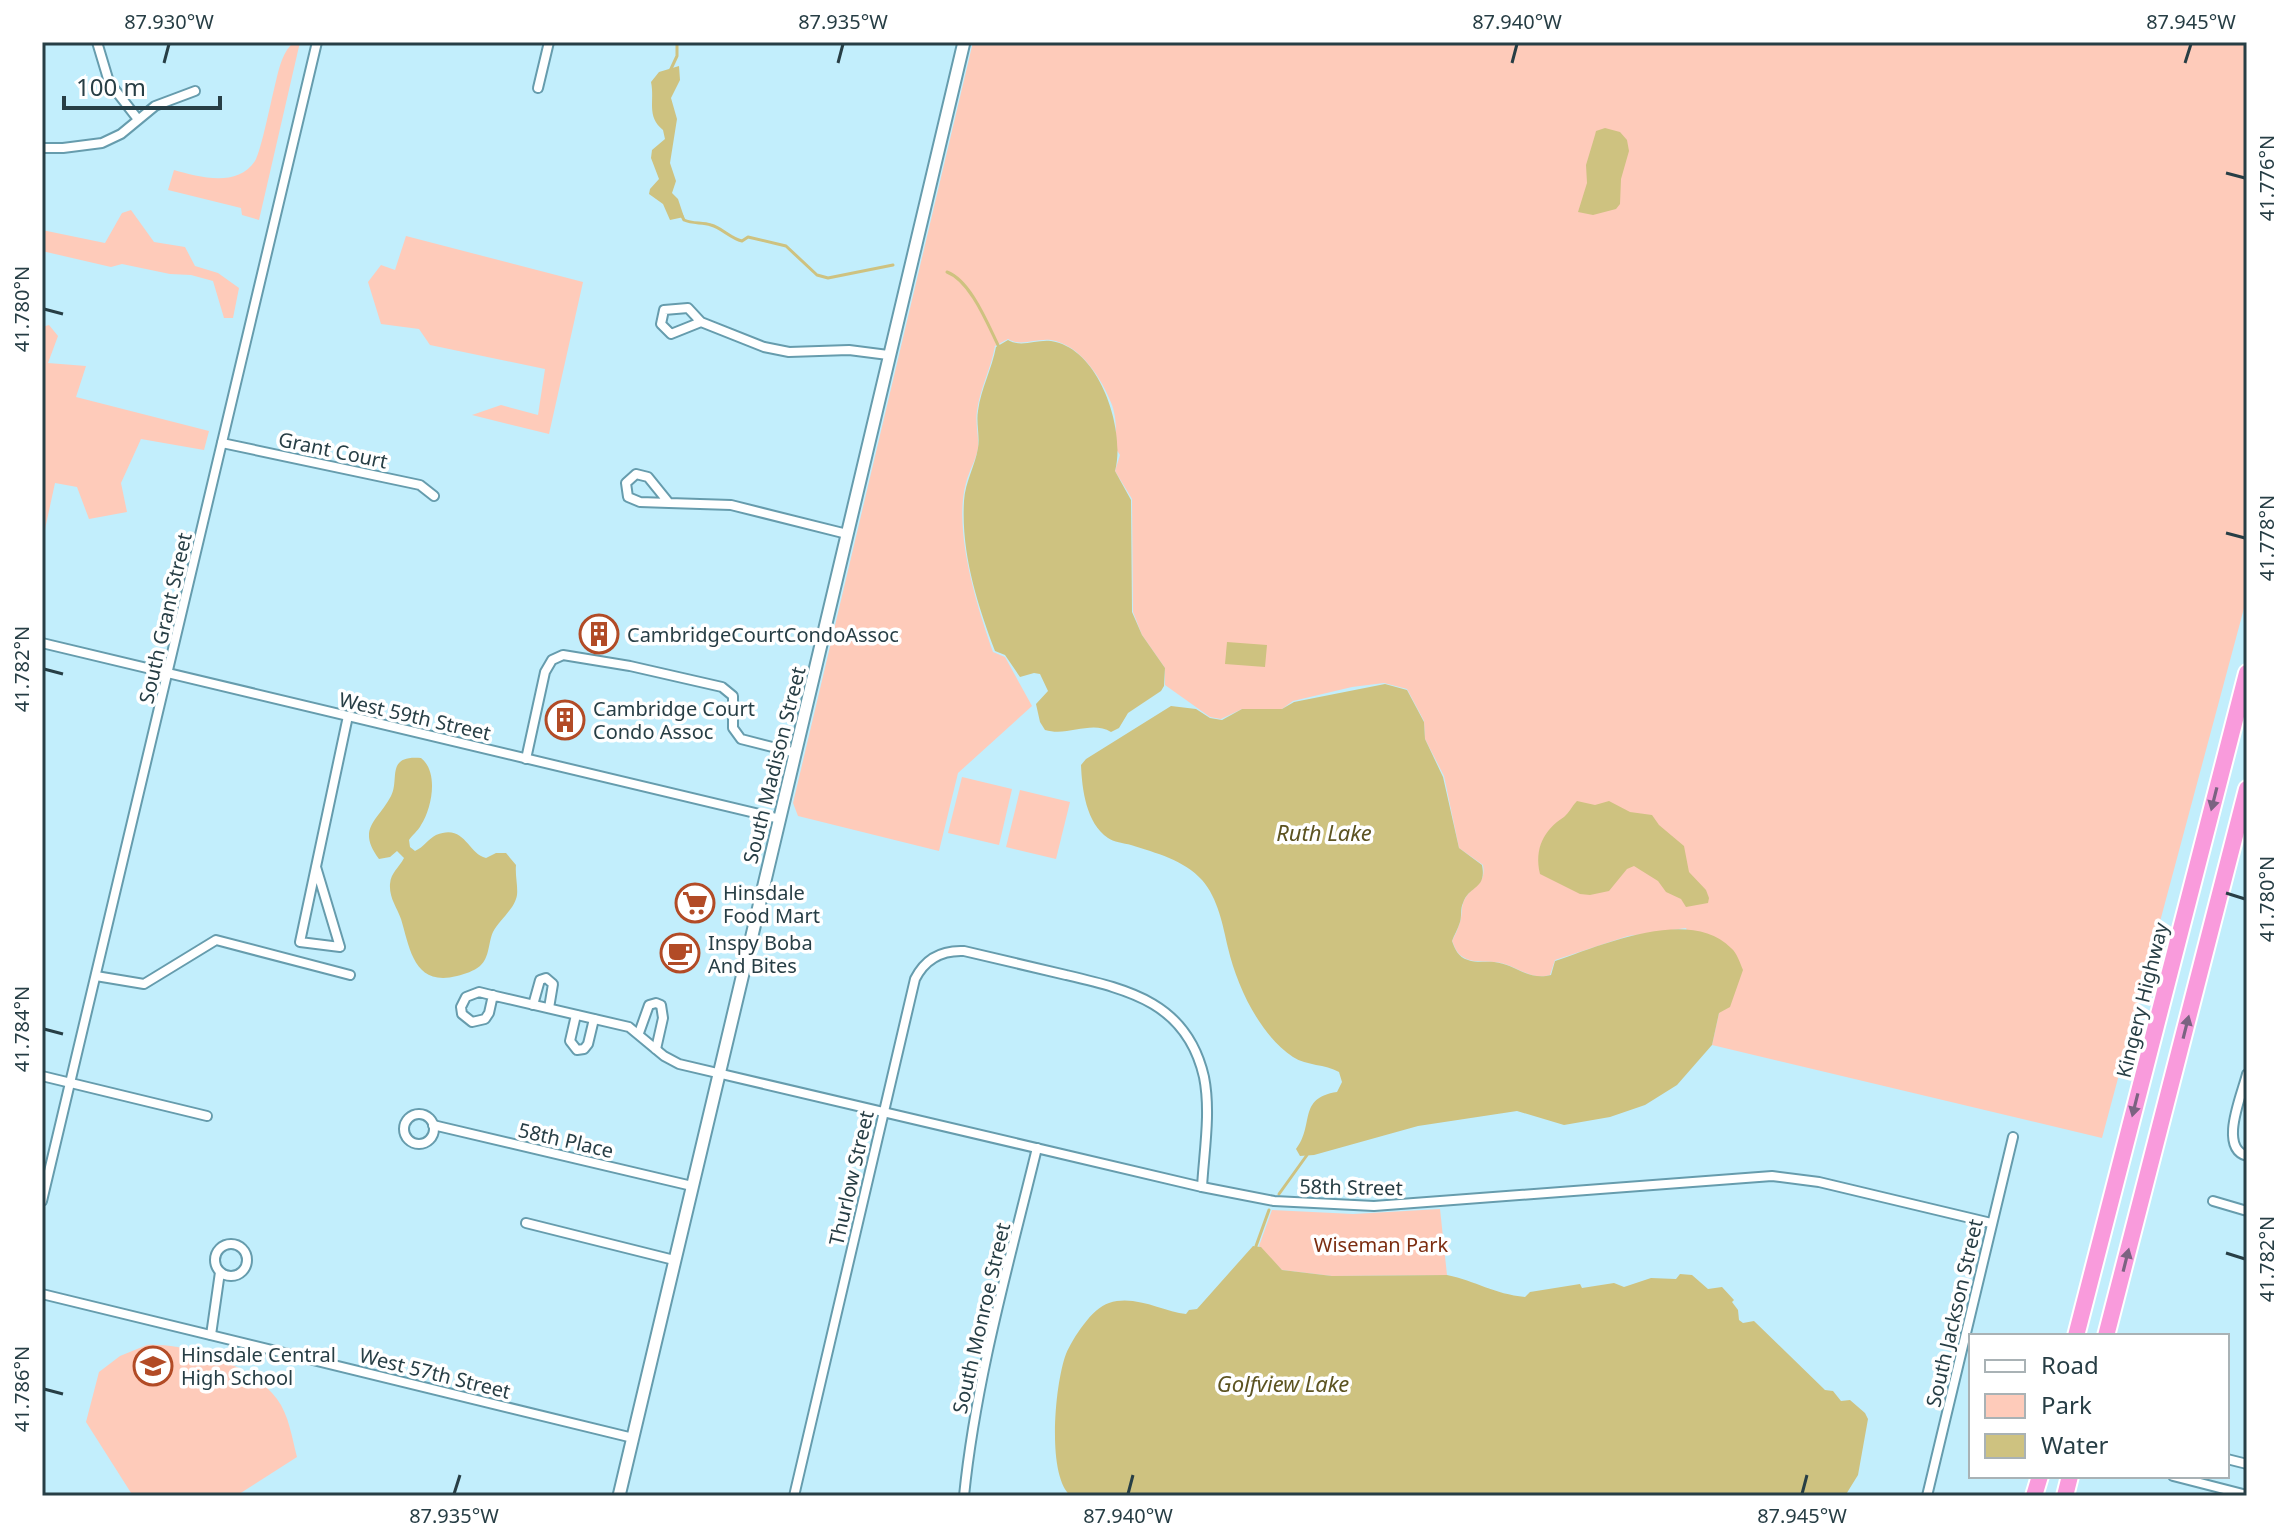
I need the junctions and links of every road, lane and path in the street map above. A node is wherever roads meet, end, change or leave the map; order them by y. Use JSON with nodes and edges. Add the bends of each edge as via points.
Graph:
{"nodes":[{"id":1,"x":97,"y":42,"type":"edge"},
{"id":2,"x":317,"y":42,"type":"edge"},
{"id":3,"x":549,"y":42,"type":"edge"},
{"id":4,"x":964,"y":42,"type":"edge"},
{"id":5,"x":538,"y":88,"type":"dead end"},
{"id":6,"x":195,"y":91,"type":"dead end"},
{"id":7,"x":137,"y":118,"type":"junction"},
{"id":8,"x":42,"y":148,"type":"edge"},
{"id":9,"x":701,"y":322,"type":"junction"},
{"id":10,"x":888,"y":355,"type":"junction"},
{"id":11,"x":222,"y":443,"type":"junction"},
{"id":12,"x":434,"y":496,"type":"dead end"},
{"id":13,"x":669,"y":503,"type":"junction"},
{"id":14,"x":847,"y":534,"type":"junction"},
{"id":15,"x":42,"y":643,"type":"edge"},
{"id":16,"x":2247,"y":673,"type":"edge"},
{"id":17,"x":168,"y":674,"type":"junction"},
{"id":18,"x":348,"y":716,"type":"junction"},
{"id":19,"x":796,"y":753,"type":"junction"},
{"id":20,"x":526,"y":759,"type":"junction"},
{"id":21,"x":2247,"y":789,"type":"edge"},
{"id":22,"x":780,"y":819,"type":"junction"},
{"id":23,"x":316,"y":867,"type":"junction"},
{"id":24,"x":350,"y":975,"type":"dead end"},
{"id":25,"x":96,"y":976,"type":"junction"},
{"id":26,"x":493,"y":995,"type":"dead end"},
{"id":27,"x":533,"y":1005,"type":"junction"},
{"id":28,"x":549,"y":1008,"type":"junction"},
{"id":29,"x":576,"y":1015,"type":"junction"},
{"id":30,"x":594,"y":1019,"type":"junction"},
{"id":31,"x":639,"y":1033,"type":"junction"},
{"id":32,"x":656,"y":1049,"type":"junction"},
{"id":33,"x":719,"y":1072,"type":"junction"},
{"id":34,"x":2247,"y":1074,"type":"edge"},
{"id":35,"x":42,"y":1076,"type":"edge"},
{"id":36,"x":70,"y":1082,"type":"junction"},
{"id":37,"x":883,"y":1111,"type":"junction"},
{"id":38,"x":207,"y":1116,"type":"dead end"},
{"id":39,"x":433,"y":1125,"type":"dead end"},
{"id":40,"x":2013,"y":1137,"type":"dead end"},
{"id":41,"x":1037,"y":1148,"type":"junction"},
{"id":42,"x":2247,"y":1156,"type":"edge"},
{"id":43,"x":692,"y":1186,"type":"junction"},
{"id":44,"x":1202,"y":1187,"type":"junction"},
{"id":45,"x":42,"y":1201,"type":"edge"},
{"id":46,"x":2213,"y":1201,"type":"dead end"},
{"id":47,"x":2247,"y":1211,"type":"edge"},
{"id":48,"x":526,"y":1223,"type":"dead end"},
{"id":49,"x":1991,"y":1223,"type":"junction"},
{"id":50,"x":674,"y":1260,"type":"junction"},
{"id":51,"x":220,"y":1272,"type":"junction"},
{"id":52,"x":42,"y":1294,"type":"edge"},
{"id":53,"x":2077,"y":1334,"type":"edge"},
{"id":54,"x":2107,"y":1334,"type":"edge"},
{"id":55,"x":211,"y":1335,"type":"junction"},
{"id":56,"x":633,"y":1438,"type":"junction"},
{"id":57,"x":2181,"y":1478,"type":"edge"},
{"id":58,"x":2247,"y":1495,"type":"edge"},
{"id":59,"x":619,"y":1496,"type":"edge"},
{"id":60,"x":794,"y":1496,"type":"edge"},
{"id":61,"x":964,"y":1496,"type":"edge"},
{"id":62,"x":1927,"y":1496,"type":"edge"}],
"edges":[{"from":1,"to":7,"type":"street","via":[[109,82]]},
{"from":2,"to":11,"type":"street","name":"South Grant Street"},
{"from":3,"to":5,"type":"street"},
{"from":4,"to":10,"type":"street","name":"South Madison Street"},
{"from":6,"to":7,"type":"street"},
{"from":7,"to":8,"type":"street","via":[[102,143]]},
{"from":9,"to":9,"type":"street","via":[[688,308],[664,310],[661,324],[671,334]]},
{"from":9,"to":10,"type":"street","via":[[776,349]]},
{"from":10,"to":14,"type":"street","name":"South Madison Street"},
{"from":11,"to":12,"type":"street","name":"Grant Court","via":[[420,485]]},
{"from":11,"to":17,"type":"street","name":"South Grant Street"},
{"from":13,"to":13,"type":"street","via":[[648,477],[636,474],[626,483],[628,497]]},
{"from":13,"to":14,"type":"street","via":[[731,505]]},
{"from":14,"to":19,"type":"street","name":"South Madison Street"},
{"from":15,"to":17,"type":"street","name":"West 59th Street"},
{"from":16,"to":53,"type":"highway","name":"Kingery Highway","one_way":true},
{"from":17,"to":18,"type":"street","name":"West 59th Street"},
{"from":17,"to":25,"type":"street","name":"South Grant Street"},
{"from":18,"to":20,"type":"street","name":"West 59th Street"},
{"from":18,"to":23,"type":"street"},
{"from":19,"to":20,"type":"street","via":[[741,739],[733,728],[733,696],[722,687],[563,655],[545,672]]},
{"from":19,"to":22,"type":"street","name":"South Madison Street"},
{"from":20,"to":22,"type":"street","name":"West 59th Street"},
{"from":54,"to":21,"type":"highway","one_way":true},
{"from":22,"to":33,"type":"street","name":"South Madison Street"},
{"from":23,"to":23,"type":"street","via":[[300,942],[340,947],[331,918]]},
{"from":24,"to":25,"type":"street","via":[[216,940],[144,984]]},
{"from":25,"to":36,"type":"street","name":"South Grant Street"},
{"from":26,"to":27,"type":"street"},
{"from":27,"to":28,"type":"street"},
{"from":27,"to":28,"type":"street","via":[[540,980],[546,978],[553,984]]},
{"from":28,"to":29,"type":"street"},
{"from":29,"to":30,"type":"street"},
{"from":29,"to":30,"type":"street","via":[[570,1041],[577,1050],[588,1044]]},
{"from":30,"to":31,"type":"street"},
{"from":31,"to":32,"type":"street","name":"58th Street"},
{"from":31,"to":32,"type":"street","via":[[649,1005],[661,1005]]},
{"from":32,"to":33,"type":"street","name":"58th Street","via":[[679,1064]]},
{"from":33,"to":37,"type":"street","name":"58th Street"},
{"from":33,"to":43,"type":"street","name":"South Madison Street"},
{"from":34,"to":42,"type":"street","via":[[2231,1137],[2234,1148]]},
{"from":35,"to":36,"type":"street"},
{"from":36,"to":38,"type":"street"},
{"from":36,"to":45,"type":"street","name":"South Grant Street"},
{"from":37,"to":41,"type":"street","name":"58th Street"},
{"from":37,"to":44,"type":"street","name":"Thurlow Street","via":[[915,979],[933,956],[955,951],[1118,987],[1170,1016],[1190,1041],[1206,1096]]},
{"from":37,"to":60,"type":"street","name":"Thurlow Street"},
{"from":39,"to":43,"type":"street","name":"58th Place"},
{"from":40,"to":49,"type":"street","name":"South Jackson Street"},
{"from":41,"to":44,"type":"street","name":"58th Street"},
{"from":41,"to":61,"type":"street","name":"South Monroe Street","via":[[982,1377]]},
{"from":43,"to":50,"type":"street","name":"South Madison Street"},
{"from":44,"to":49,"type":"street","name":"58th Street","via":[[1274,1201],[1374,1206],[1772,1176]]},
{"from":46,"to":47,"type":"street"},
{"from":48,"to":50,"type":"street"},
{"from":49,"to":62,"type":"street","name":"South Jackson Street"},
{"from":50,"to":56,"type":"street","name":"South Madison Street"},
{"from":51,"to":51,"type":"street","via":[[243,1272],[243,1249],[236,1244],[220,1249]]},
{"from":51,"to":55,"type":"street"},
{"from":52,"to":55,"type":"street","name":"West 57th Street"},
{"from":55,"to":56,"type":"street","name":"West 57th Street"},
{"from":56,"to":59,"type":"street","name":"South Madison Street"},
{"from":57,"to":58,"type":"street"}]}
